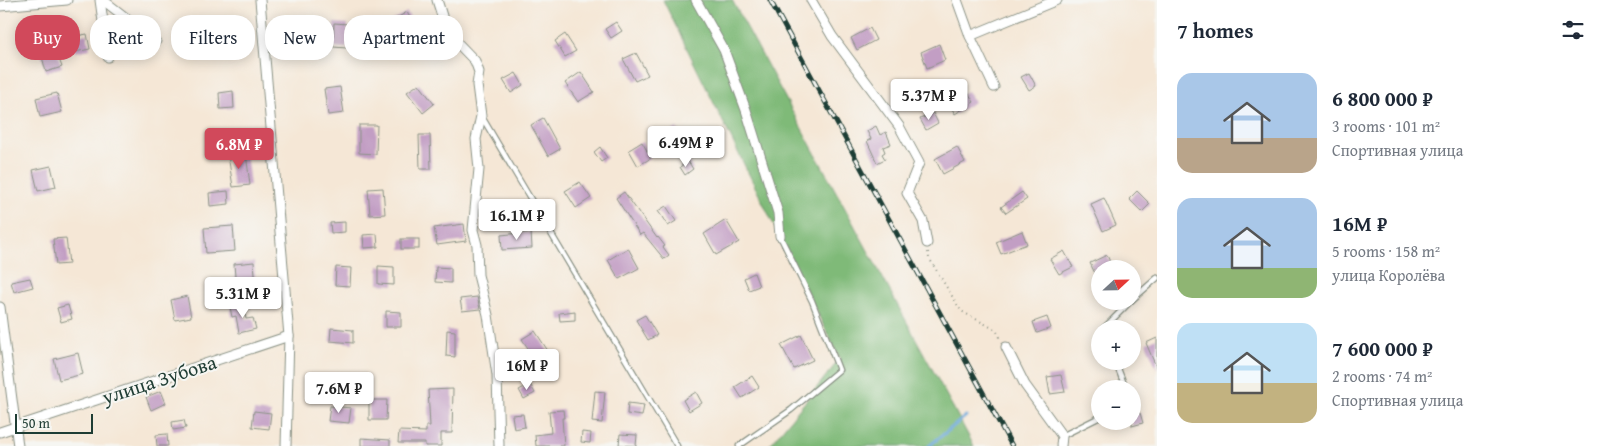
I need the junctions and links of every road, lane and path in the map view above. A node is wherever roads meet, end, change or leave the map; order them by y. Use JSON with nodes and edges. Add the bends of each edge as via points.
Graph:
{"nodes":[{"id":1,"x":67,"y":0,"type":"edge"},
{"id":2,"x":101,"y":0,"type":"edge"},
{"id":3,"x":260,"y":0,"type":"edge"},
{"id":4,"x":438,"y":0,"type":"edge"},
{"id":5,"x":696,"y":0,"type":"edge"},
{"id":6,"x":810,"y":0,"type":"edge"},
{"id":7,"x":957,"y":0,"type":"edge"},
{"id":8,"x":1057,"y":0,"type":"edge"},
{"id":9,"x":0,"y":6,"type":"edge"},
{"id":10,"x":103,"y":15,"type":"edge"},
{"id":11,"x":121,"y":15,"type":"edge"},
{"id":12,"x":970,"y":36,"type":"junction"},
{"id":13,"x":994,"y":86,"type":"dead end"},
{"id":14,"x":481,"y":116,"type":"junction"},
{"id":15,"x":780,"y":236,"type":"joint"},
{"id":16,"x":927,"y":243,"type":"joint"},
{"id":17,"x":1157,"y":278,"type":"edge"},
{"id":18,"x":1141,"y":293,"type":"edge"},
{"id":19,"x":0,"y":307,"type":"edge"},
{"id":20,"x":1123,"y":310,"type":"edge"},
{"id":21,"x":1112,"y":320,"type":"edge"},
{"id":22,"x":289,"y":336,"type":"junction"},
{"id":23,"x":1006,"y":347,"type":"joint"},
{"id":24,"x":1091,"y":422,"type":"edge"},
{"id":25,"x":15,"y":426,"type":"junction"},
{"id":26,"x":0,"y":432,"type":"edge"},
{"id":27,"x":1062,"y":436,"type":"junction"},
{"id":28,"x":18,"y":446,"type":"edge"},
{"id":29,"x":286,"y":446,"type":"edge"},
{"id":30,"x":499,"y":446,"type":"edge"},
{"id":31,"x":677,"y":446,"type":"edge"},
{"id":32,"x":739,"y":446,"type":"edge"},
{"id":33,"x":1062,"y":446,"type":"edge"}],
"edges":[{"from":1,"to":9,"type":"street"},
{"from":2,"to":10,"type":"street"},
{"from":2,"to":11,"type":"street"},
{"from":3,"to":22,"type":"street"},
{"from":4,"to":14,"type":"street","via":[[448,32],[475,61],[479,72],[477,85]]},
{"from":5,"to":15,"type":"street","via":[[724,50],[743,101],[778,213]]},
{"from":6,"to":16,"type":"street","via":[[832,36],[899,126],[919,163],[907,193],[923,221]]},
{"from":7,"to":12,"type":"street"},
{"from":8,"to":12,"type":"street"},
{"from":12,"to":13,"type":"street"},
{"from":14,"to":30,"type":"street","via":[[476,139],[479,169],[474,230],[478,275],[497,375]]},
{"from":14,"to":31,"type":"lane"},
{"from":15,"to":32,"type":"lane","via":[[812,301],[839,370],[791,410]]},
{"from":16,"to":23,"type":"path","via":[[929,258],[961,311],[996,330]]},
{"from":17,"to":18,"type":"lane"},
{"from":19,"to":25,"type":"street"},
{"from":20,"to":21,"type":"lane"},
{"from":22,"to":25,"type":"street","name":"улица Зубова"},
{"from":22,"to":29,"type":"street"},
{"from":23,"to":27,"type":"street","via":[[1025,385]]},
{"from":24,"to":27,"type":"lane"},
{"from":25,"to":26,"type":"street","name":"улица Зубова"},
{"from":25,"to":28,"type":"street"},
{"from":27,"to":33,"type":"street"}]}
